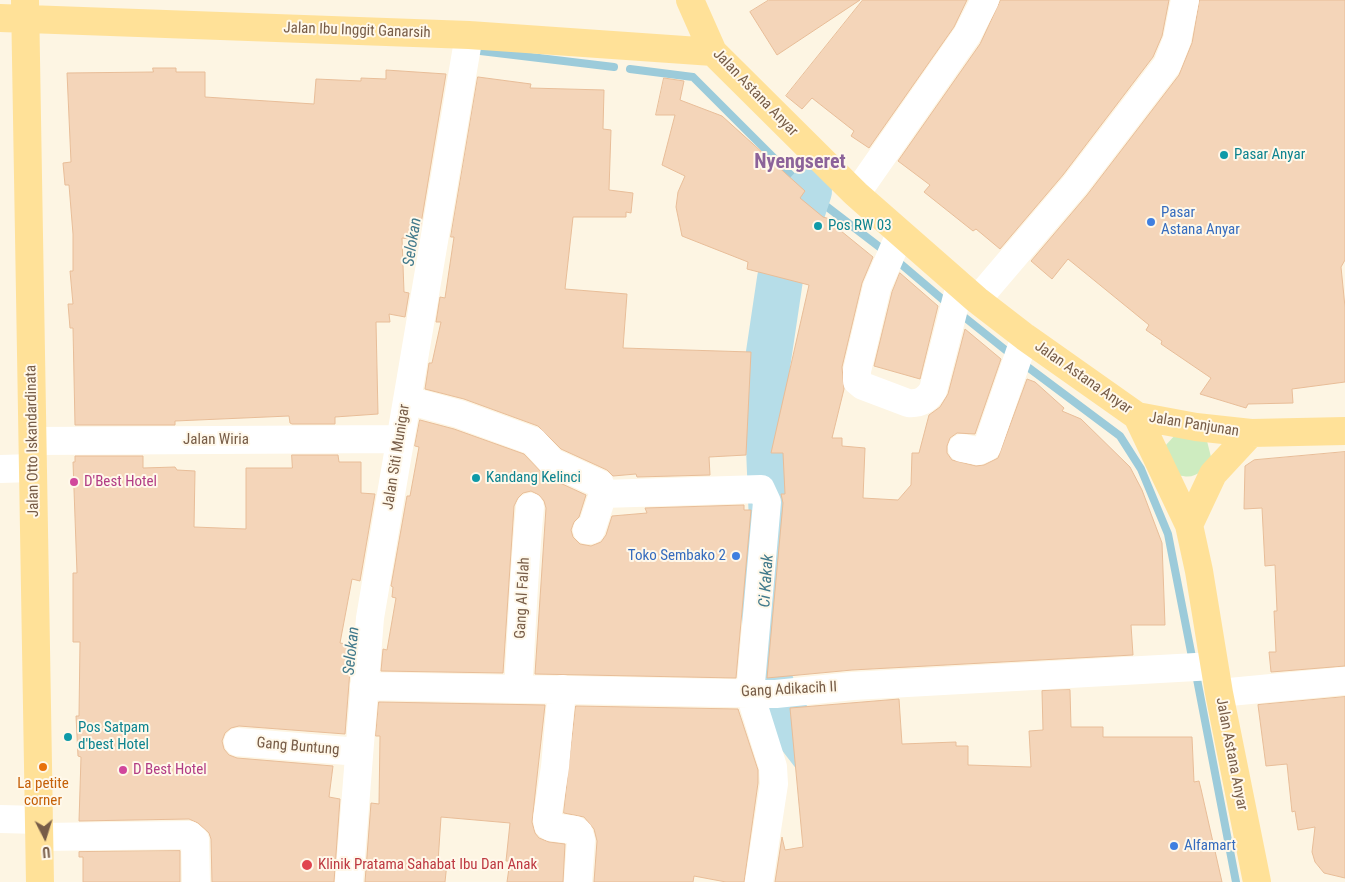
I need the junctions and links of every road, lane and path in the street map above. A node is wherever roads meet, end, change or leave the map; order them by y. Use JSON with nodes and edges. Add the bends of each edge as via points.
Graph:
{"nodes":[{"id":1,"x":690,"y":0,"type":"edge"},
{"id":2,"x":985,"y":0,"type":"edge"},
{"id":3,"x":1185,"y":0,"type":"edge"},
{"id":4,"x":17,"y":12,"type":"edge"},
{"id":5,"x":469,"y":35,"type":"junction"},
{"id":6,"x":713,"y":52,"type":"junction"},
{"id":7,"x":856,"y":194,"type":"junction"},
{"id":8,"x":900,"y":234,"type":"junction"},
{"id":9,"x":968,"y":292,"type":"junction"},
{"id":10,"x":1025,"y":337,"type":"junction"},
{"id":11,"x":407,"y":400,"type":"junction"},
{"id":12,"x":1137,"y":416,"type":"junction"},
{"id":13,"x":1345,"y":431,"type":"edge"},
{"id":14,"x":1251,"y":433,"type":"junction"},
{"id":15,"x":396,"y":439,"type":"junction"},
{"id":16,"x":33,"y":441,"type":"junction"},
{"id":17,"x":962,"y":448,"type":"dead end"},
{"id":18,"x":33,"y":468,"type":"junction"},
{"id":19,"x":0,"y":469,"type":"edge"},
{"id":20,"x":603,"y":494,"type":"junction"},
{"id":21,"x":530,"y":507,"type":"dead end"},
{"id":22,"x":1189,"y":525,"type":"junction"},
{"id":23,"x":587,"y":530,"type":"dead end"},
{"id":24,"x":1214,"y":666,"type":"junction"},
{"id":25,"x":1345,"y":681,"type":"edge"},
{"id":26,"x":364,"y":686,"type":"junction"},
{"id":27,"x":518,"y":689,"type":"junction"},
{"id":28,"x":562,"y":689,"type":"junction"},
{"id":29,"x":1219,"y":693,"type":"junction"},
{"id":30,"x":763,"y":694,"type":"junction"},
{"id":31,"x":238,"y":742,"type":"dead end"},
{"id":32,"x":359,"y":752,"type":"junction"},
{"id":33,"x":0,"y":820,"type":"edge"},
{"id":34,"x":40,"y":829,"type":"junction"},
{"id":35,"x":40,"y":882,"type":"edge"},
{"id":36,"x":196,"y":882,"type":"edge"},
{"id":37,"x":349,"y":882,"type":"edge"},
{"id":38,"x":578,"y":882,"type":"edge"},
{"id":39,"x":759,"y":882,"type":"edge"},
{"id":40,"x":1257,"y":882,"type":"edge"}],
"edges":[{"from":1,"to":6,"type":"main road","name":"Jalan Astana Anyar"},
{"from":2,"to":7,"type":"street","via":[[967,35]]},
{"from":3,"to":9,"type":"street","via":[[1177,40],[1167,65],[1075,185]]},
{"from":4,"to":5,"type":"main road","name":"Jalan Ibu Inggit Ganarsih"},
{"from":4,"to":16,"type":"main road","name":"Jalan Otto Iskandardinata"},
{"from":5,"to":6,"type":"main road","name":"Jalan Ibu Inggit Ganarsih"},
{"from":5,"to":11,"type":"street","name":"Jalan Siti Munigar"},
{"from":6,"to":7,"type":"main road","name":"Jalan Astana Anyar"},
{"from":7,"to":8,"type":"main road","name":"Jalan Astana Anyar"},
{"from":8,"to":9,"type":"main road","name":"Jalan Astana Anyar"},
{"from":8,"to":9,"type":"street","via":[[876,287],[857,381],[915,404],[928,397]]},
{"from":9,"to":10,"type":"main road","name":"Jalan Astana Anyar"},
{"from":10,"to":12,"type":"main road","name":"Jalan Astana Anyar"},
{"from":10,"to":17,"type":"street","via":[[988,447],[978,451]]},
{"from":11,"to":15,"type":"street","name":"Jalan Siti Munigar"},
{"from":11,"to":20,"type":"street","via":[[459,414],[533,441],[552,462],[600,484]]},
{"from":12,"to":14,"type":"main road","name":"Jalan Panjunan","via":[[1196,428]]},
{"from":12,"to":22,"type":"main road","name":"Jalan Astana Anyar"},
{"from":13,"to":14,"type":"main road","name":"Jalan Panjunan"},
{"from":14,"to":22,"type":"main road","name":"Jalan Panjunan","via":[[1213,474]]},
{"from":15,"to":16,"type":"street","name":"Jalan Wiria"},
{"from":15,"to":26,"type":"street","name":"Jalan Siti Munigar","via":[[370,618]]},
{"from":16,"to":18,"type":"main road","name":"Jalan Otto Iskandardinata"},
{"from":18,"to":19,"type":"street"},
{"from":18,"to":34,"type":"main road","name":"Jalan Otto Iskandardinata"},
{"from":20,"to":23,"type":"street","via":[[591,530]]},
{"from":20,"to":30,"type":"street","via":[[761,489],[767,502]]},
{"from":21,"to":27,"type":"street","name":"Gang Al Falah"},
{"from":22,"to":24,"type":"main road","name":"Jalan Astana Anyar"},
{"from":24,"to":29,"type":"main road","name":"Jalan Astana Anyar"},
{"from":24,"to":30,"type":"street","name":"Gang Adikacih II"},
{"from":25,"to":29,"type":"street"},
{"from":26,"to":27,"type":"street","name":"Gang Adikacih II"},
{"from":26,"to":32,"type":"street","name":"Jalan Siti Munigar"},
{"from":27,"to":28,"type":"street","name":"Gang Adikacih II"},
{"from":28,"to":30,"type":"street","name":"Gang Adikacih II"},
{"from":28,"to":38,"type":"street","via":[[547,819],[548,825],[579,833]]},
{"from":29,"to":40,"type":"main road","name":"Jalan Astana Anyar"},
{"from":30,"to":39,"type":"street","via":[[774,784]]},
{"from":31,"to":32,"type":"street","name":"Gang Buntung"},
{"from":32,"to":37,"type":"street","name":"Jalan Siti Munigar"},
{"from":33,"to":34,"type":"street"},
{"from":34,"to":35,"type":"main road","name":"Jalan Otto Iskandardinata"},
{"from":34,"to":36,"type":"street","via":[[189,835],[195,840]]}]}
